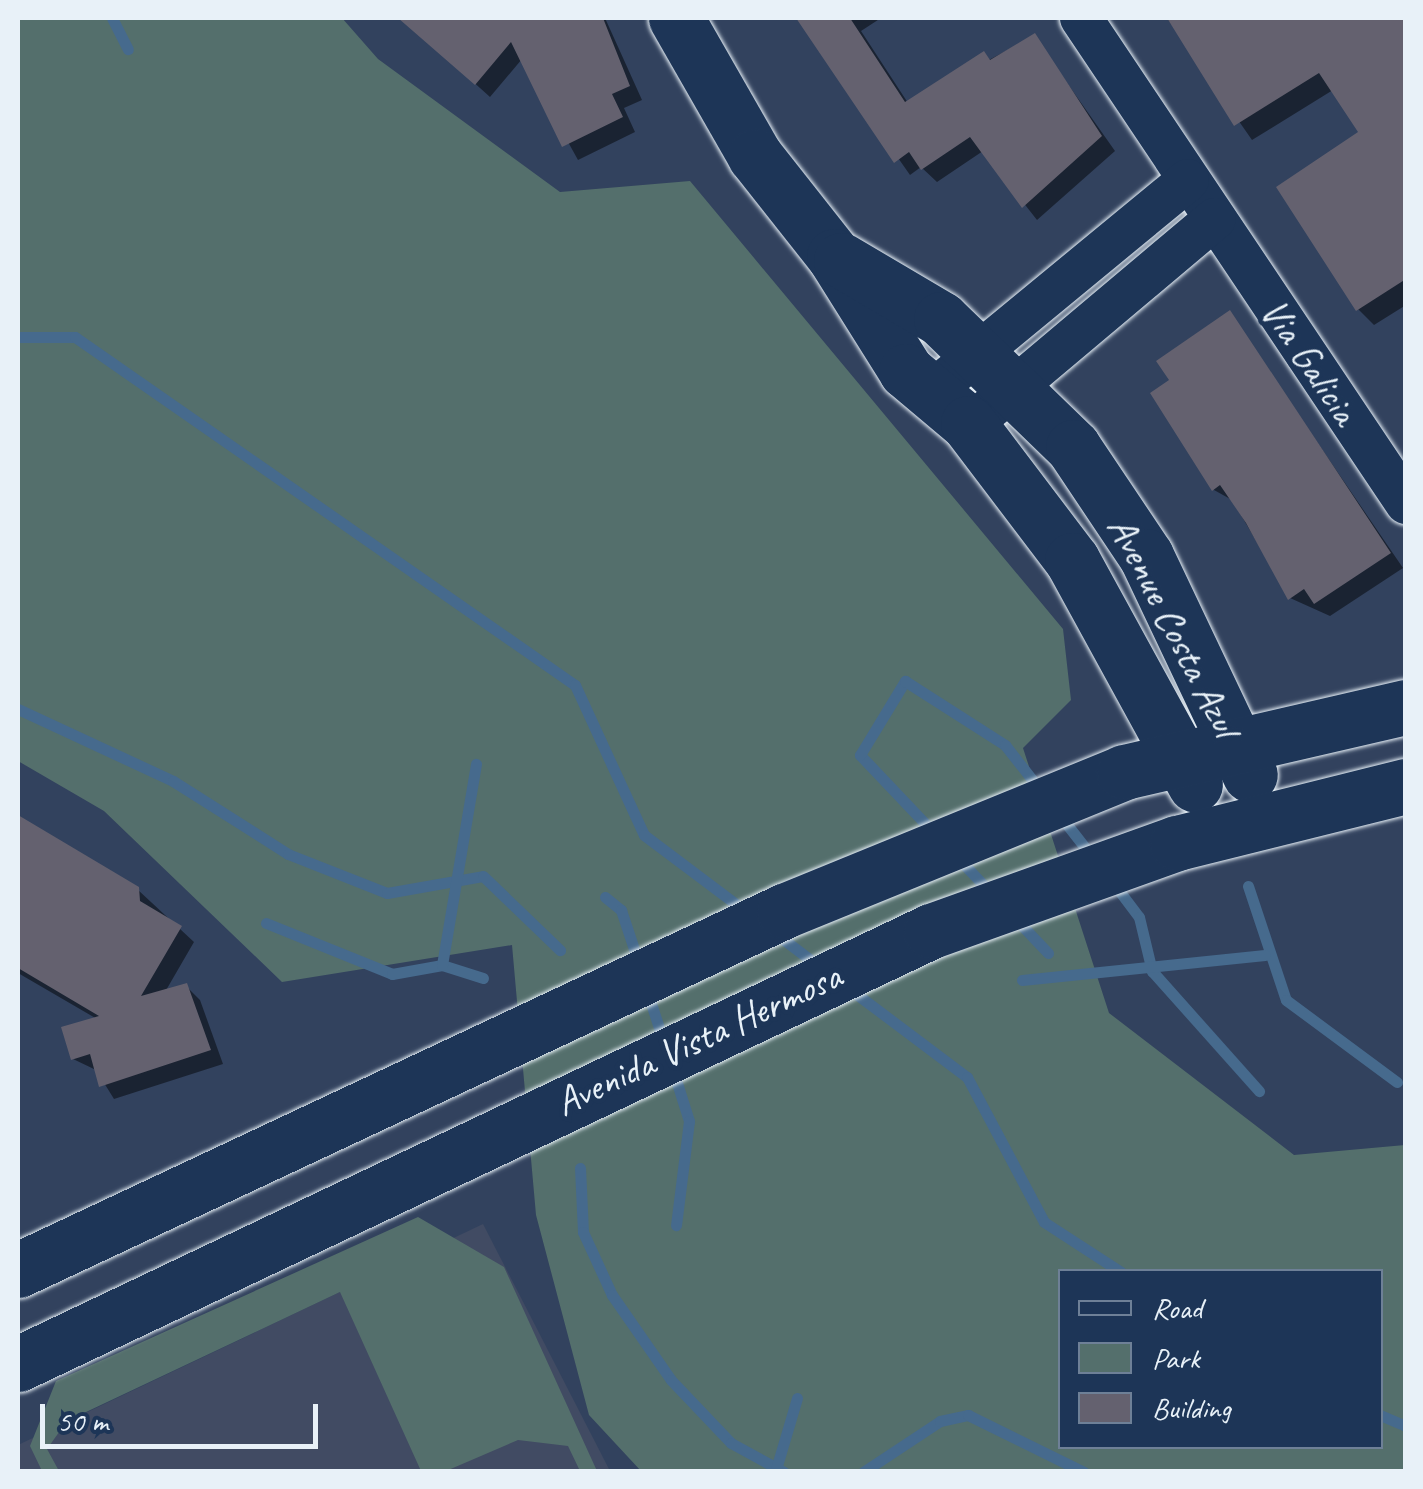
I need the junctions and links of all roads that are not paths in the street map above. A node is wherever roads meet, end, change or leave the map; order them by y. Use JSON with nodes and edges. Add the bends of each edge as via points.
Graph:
{"nodes":[{"id":1,"x":676,"y":18,"type":"edge"},
{"id":2,"x":1081,"y":18,"type":"edge"},
{"id":3,"x":1188,"y":180,"type":"junction"},
{"id":4,"x":1215,"y":219,"type":"junction"},
{"id":5,"x":834,"y":256,"type":"junction"},
{"id":6,"x":979,"y":352,"type":"junction"},
{"id":7,"x":1016,"y":391,"type":"junction"},
{"id":8,"x":949,"y":407,"type":"junction"},
{"id":9,"x":1406,"y":503,"type":"edge"},
{"id":10,"x":1406,"y":707,"type":"edge"},
{"id":11,"x":1236,"y":744,"type":"junction"},
{"id":12,"x":1154,"y":763,"type":"junction"},
{"id":13,"x":1406,"y":786,"type":"edge"},
{"id":14,"x":1224,"y":830,"type":"junction"},
{"id":15,"x":18,"y":1270,"type":"edge"},
{"id":16,"x":18,"y":1364,"type":"edge"}],
"edges":[{"from":1,"to":5,"type":"main road","name":"Avenue Costa Azul","via":[[755,156]]},
{"from":2,"to":3,"type":"street","name":"Via Galicia"},
{"from":3,"to":4,"type":"street","name":"Via Galicia"},
{"from":3,"to":6,"type":"street"},
{"from":4,"to":7,"type":"street"},
{"from":4,"to":9,"type":"street","name":"Via Galicia"},
{"from":5,"to":6,"type":"main road","name":"Avenue Costa Azul"},
{"from":5,"to":8,"type":"main road","name":"Avenue Costa Azul","via":[[906,371]]},
{"from":6,"to":7,"type":"main road","name":"Avenue Costa Azul"},
{"from":6,"to":8,"type":"street"},
{"from":7,"to":8,"type":"street"},
{"from":7,"to":11,"type":"main road","name":"Avenue Costa Azul","via":[[1073,448],[1146,556]]},
{"from":8,"to":12,"type":"main road","name":"Avenue Costa Azul","via":[[1072,560]]},
{"from":10,"to":11,"type":"main road","name":"Avenida Vista Hermosa"},
{"from":11,"to":12,"type":"main road","name":"Avenida Vista Hermosa"},
{"from":11,"to":14,"type":"main road","name":"Avenue Costa Azul"},
{"from":12,"to":14,"type":"main road","name":"Avenue Costa Azul"},
{"from":12,"to":15,"type":"main road","name":"Avenida Vista Hermosa","via":[[784,911]]},
{"from":13,"to":14,"type":"main road","name":"Avenida Vista Hermosa"},
{"from":14,"to":16,"type":"main road","name":"Avenida Vista Hermosa","via":[[931,932],[502,1128]]}]}
